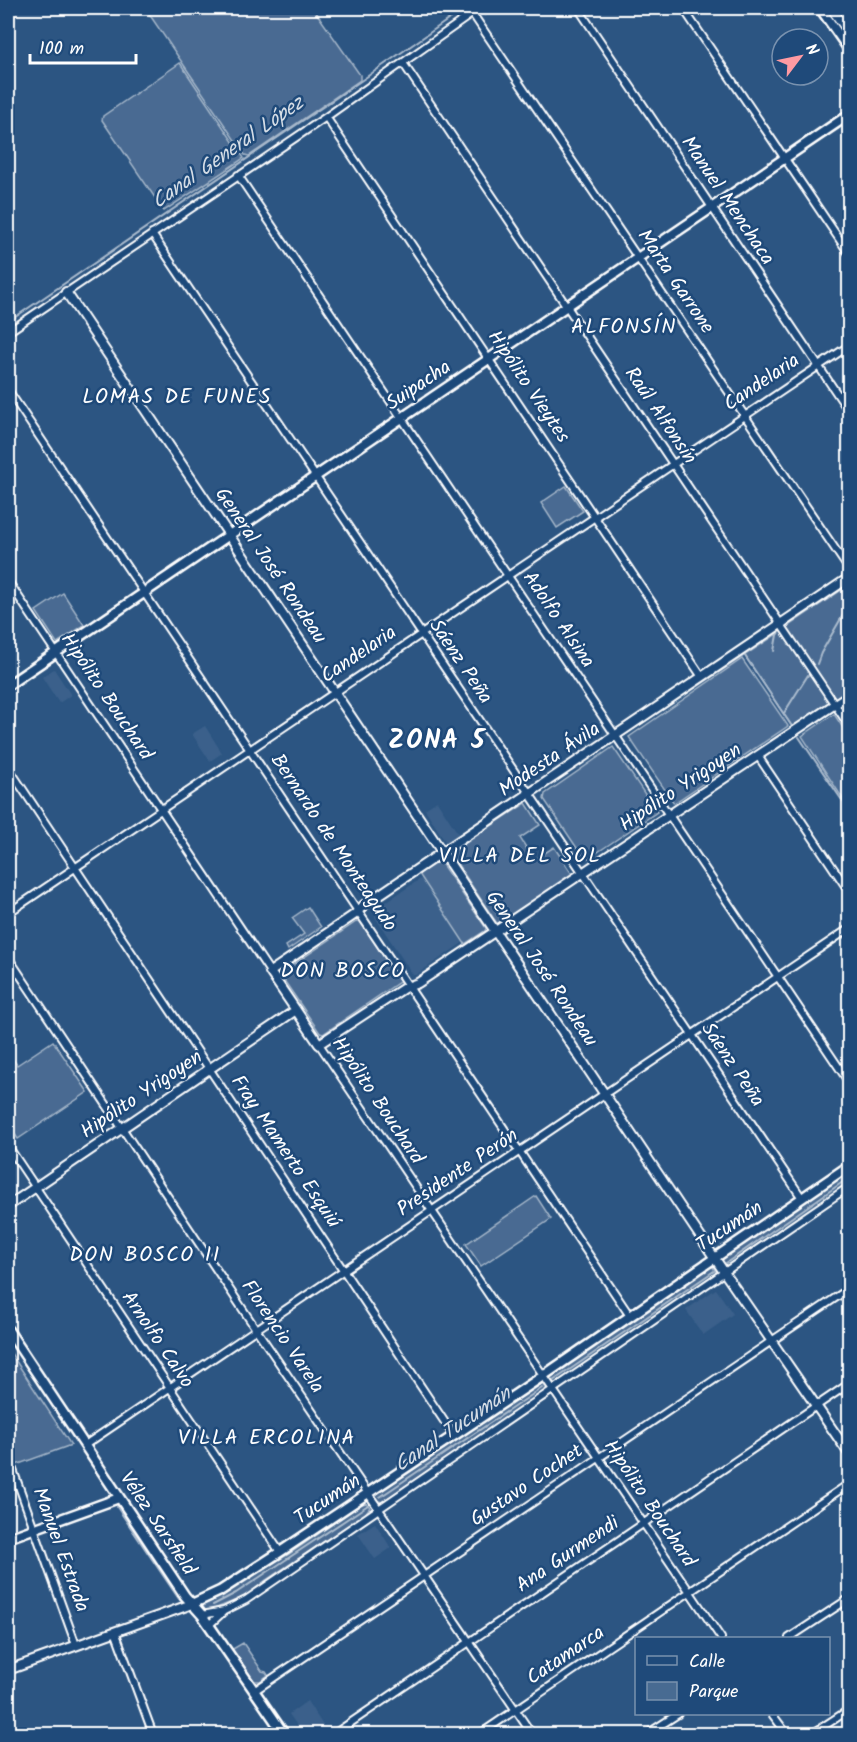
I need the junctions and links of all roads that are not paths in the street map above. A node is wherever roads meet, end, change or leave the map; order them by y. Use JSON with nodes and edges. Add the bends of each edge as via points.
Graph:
{"nodes":[{"id":1,"x":480,"y":8,"type":"edge"},
{"id":2,"x":578,"y":8,"type":"edge"},
{"id":3,"x":683,"y":8,"type":"edge"},
{"id":4,"x":820,"y":8,"type":"edge"},
{"id":5,"x":831,"y":8,"type":"edge"},
{"id":6,"x":472,"y":13,"type":"junction"},
{"id":7,"x":849,"y":34,"type":"edge"},
{"id":8,"x":849,"y":51,"type":"edge"},
{"id":9,"x":403,"y":63,"type":"junction"},
{"id":10,"x":849,"y":114,"type":"edge"},
{"id":11,"x":326,"y":117,"type":"junction"},
{"id":12,"x":784,"y":158,"type":"junction"},
{"id":13,"x":238,"y":175,"type":"junction"},
{"id":14,"x":712,"y":208,"type":"junction"},
{"id":15,"x":152,"y":234,"type":"junction"},
{"id":16,"x":849,"y":255,"type":"edge"},
{"id":17,"x":639,"y":257,"type":"junction"},
{"id":18,"x":66,"y":292,"type":"junction"},
{"id":19,"x":567,"y":306,"type":"junction"},
{"id":20,"x":8,"y":332,"type":"edge"},
{"id":21,"x":849,"y":345,"type":"edge"},
{"id":22,"x":489,"y":359,"type":"junction"},
{"id":23,"x":818,"y":366,"type":"junction"},
{"id":24,"x":8,"y":390,"type":"edge"},
{"id":25,"x":849,"y":413,"type":"edge"},
{"id":26,"x":745,"y":415,"type":"junction"},
{"id":27,"x":402,"y":418,"type":"junction"},
{"id":28,"x":673,"y":464,"type":"junction"},
{"id":29,"x":316,"y":476,"type":"junction"},
{"id":30,"x":595,"y":516,"type":"junction"},
{"id":31,"x":229,"y":535,"type":"junction"},
{"id":32,"x":849,"y":571,"type":"edge"},
{"id":33,"x":508,"y":575,"type":"junction"},
{"id":34,"x":849,"y":577,"type":"edge"},
{"id":35,"x":8,"y":581,"type":"edge"},
{"id":36,"x":144,"y":593,"type":"junction"},
{"id":37,"x":780,"y":624,"type":"junction"},
{"id":38,"x":421,"y":633,"type":"junction"},
{"id":39,"x":56,"y":653,"type":"junction"},
{"id":40,"x":702,"y":676,"type":"junction"},
{"id":41,"x":8,"y":685,"type":"edge"},
{"id":42,"x":335,"y":692,"type":"junction"},
{"id":43,"x":849,"y":694,"type":"edge"},
{"id":44,"x":834,"y":704,"type":"junction"},
{"id":45,"x":849,"y":727,"type":"edge"},
{"id":46,"x":616,"y":735,"type":"junction"},
{"id":47,"x":250,"y":749,"type":"junction"},
{"id":48,"x":758,"y":756,"type":"junction"},
{"id":49,"x":8,"y":767,"type":"edge"},
{"id":50,"x":529,"y":794,"type":"junction"},
{"id":51,"x":162,"y":809,"type":"junction"},
{"id":52,"x":670,"y":816,"type":"junction"},
{"id":53,"x":443,"y":852,"type":"junction"},
{"id":54,"x":75,"y":868,"type":"junction"},
{"id":55,"x":583,"y":874,"type":"junction"},
{"id":56,"x":849,"y":893,"type":"edge"},
{"id":57,"x":359,"y":911,"type":"junction"},
{"id":58,"x":8,"y":913,"type":"edge"},
{"id":59,"x":849,"y":928,"type":"edge"},
{"id":60,"x":497,"y":932,"type":"junction"},
{"id":61,"x":8,"y":957,"type":"edge"},
{"id":62,"x":270,"y":972,"type":"junction"},
{"id":63,"x":777,"y":976,"type":"junction"},
{"id":64,"x":410,"y":986,"type":"junction"},
{"id":65,"x":296,"y":1010,"type":"junction"},
{"id":66,"x":692,"y":1035,"type":"junction"},
{"id":67,"x":319,"y":1044,"type":"junction"},
{"id":68,"x":209,"y":1069,"type":"junction"},
{"id":69,"x":849,"y":1084,"type":"edge"},
{"id":70,"x":605,"y":1093,"type":"junction"},
{"id":71,"x":122,"y":1128,"type":"junction"},
{"id":72,"x":8,"y":1146,"type":"edge"},
{"id":73,"x":520,"y":1150,"type":"junction"},
{"id":74,"x":849,"y":1165,"type":"edge"},
{"id":75,"x":849,"y":1186,"type":"edge"},
{"id":76,"x":35,"y":1187,"type":"junction"},
{"id":77,"x":802,"y":1198,"type":"junction"},
{"id":78,"x":8,"y":1206,"type":"edge"},
{"id":79,"x":431,"y":1211,"type":"junction"},
{"id":80,"x":715,"y":1257,"type":"junction"},
{"id":81,"x":344,"y":1270,"type":"junction"},
{"id":82,"x":724,"y":1272,"type":"junction"},
{"id":83,"x":849,"y":1288,"type":"edge"},
{"id":84,"x":630,"y":1316,"type":"junction"},
{"id":85,"x":8,"y":1329,"type":"edge"},
{"id":86,"x":256,"y":1329,"type":"junction"},
{"id":87,"x":772,"y":1341,"type":"junction"},
{"id":88,"x":543,"y":1376,"type":"junction"},
{"id":89,"x":849,"y":1383,"type":"edge"},
{"id":90,"x":170,"y":1388,"type":"junction"},
{"id":91,"x":552,"y":1389,"type":"junction"},
{"id":92,"x":816,"y":1406,"type":"junction"},
{"id":93,"x":454,"y":1436,"type":"junction"},
{"id":94,"x":85,"y":1445,"type":"junction"},
{"id":95,"x":849,"y":1455,"type":"edge"},
{"id":96,"x":598,"y":1458,"type":"junction"},
{"id":97,"x":12,"y":1467,"type":"dead end"},
{"id":98,"x":849,"y":1483,"type":"edge"},
{"id":99,"x":368,"y":1493,"type":"junction"},
{"id":100,"x":120,"y":1498,"type":"junction"},
{"id":101,"x":379,"y":1509,"type":"junction"},
{"id":102,"x":643,"y":1524,"type":"junction"},
{"id":103,"x":34,"y":1528,"type":"junction"},
{"id":104,"x":8,"y":1538,"type":"edge"},
{"id":105,"x":280,"y":1552,"type":"junction"},
{"id":106,"x":424,"y":1575,"type":"junction"},
{"id":107,"x":690,"y":1592,"type":"junction"},
{"id":108,"x":849,"y":1598,"type":"edge"},
{"id":109,"x":192,"y":1604,"type":"junction"},
{"id":110,"x":224,"y":1611,"type":"junction"},
{"id":111,"x":202,"y":1615,"type":"junction"},
{"id":112,"x":209,"y":1625,"type":"junction"},
{"id":113,"x":115,"y":1630,"type":"junction"},
{"id":114,"x":720,"y":1637,"type":"edge"},
{"id":115,"x":790,"y":1637,"type":"edge"},
{"id":116,"x":469,"y":1642,"type":"junction"},
{"id":117,"x":76,"y":1645,"type":"junction"},
{"id":118,"x":8,"y":1670,"type":"edge"},
{"id":119,"x":254,"y":1691,"type":"junction"},
{"id":120,"x":849,"y":1709,"type":"edge"},
{"id":121,"x":515,"y":1710,"type":"junction"},
{"id":122,"x":675,"y":1715,"type":"edge"},
{"id":123,"x":773,"y":1715,"type":"edge"},
{"id":124,"x":153,"y":1734,"type":"edge"},
{"id":125,"x":284,"y":1734,"type":"edge"},
{"id":126,"x":334,"y":1734,"type":"edge"},
{"id":127,"x":480,"y":1734,"type":"edge"},
{"id":128,"x":532,"y":1734,"type":"edge"},
{"id":129,"x":647,"y":1734,"type":"edge"},
{"id":130,"x":787,"y":1734,"type":"edge"},
{"id":131,"x":812,"y":1734,"type":"edge"}],
"edges":[{"from":1,"to":6,"type":"street"},
{"from":2,"to":14,"type":"street","name":"Manuel Menchaca"},
{"from":3,"to":12,"type":"street"},
{"from":4,"to":8,"type":"main road"},
{"from":5,"to":7,"type":"main road"},
{"from":6,"to":9,"type":"street"},
{"from":6,"to":17,"type":"street","name":"Marta Garrone"},
{"from":9,"to":11,"type":"street"},
{"from":9,"to":19,"type":"street","name":"Raúl Alfonsín"},
{"from":10,"to":12,"type":"main road","name":"Suipacha"},
{"from":11,"to":13,"type":"street"},
{"from":11,"to":22,"type":"street","name":"Hipólito Vieytes"},
{"from":12,"to":14,"type":"main road","name":"Suipacha"},
{"from":12,"to":16,"type":"street"},
{"from":13,"to":15,"type":"street"},
{"from":13,"to":27,"type":"street","name":"Adolfo Alsina"},
{"from":14,"to":17,"type":"main road","name":"Suipacha"},
{"from":14,"to":23,"type":"street","name":"Manuel Menchaca"},
{"from":15,"to":18,"type":"street"},
{"from":15,"to":29,"type":"street","name":"Sáenz Peña"},
{"from":17,"to":19,"type":"main road","name":"Suipacha"},
{"from":17,"to":26,"type":"street","name":"Marta Garrone"},
{"from":18,"to":20,"type":"street"},
{"from":18,"to":31,"type":"street","name":"General José Rondeau"},
{"from":19,"to":22,"type":"main road","name":"Suipacha"},
{"from":19,"to":28,"type":"street","name":"Raúl Alfonsín"},
{"from":21,"to":23,"type":"street","name":"Candelaria"},
{"from":22,"to":27,"type":"main road","name":"Suipacha"},
{"from":22,"to":30,"type":"street","name":"Hipólito Vieytes"},
{"from":23,"to":25,"type":"street","name":"Manuel Menchaca"},
{"from":23,"to":26,"type":"street","name":"Candelaria"},
{"from":24,"to":36,"type":"street","name":"Bernardo de Monteagudo"},
{"from":26,"to":28,"type":"street","name":"Candelaria"},
{"from":26,"to":32,"type":"street","name":"Marta Garrone"},
{"from":27,"to":29,"type":"main road","name":"Suipacha"},
{"from":27,"to":33,"type":"street","name":"Adolfo Alsina"},
{"from":28,"to":30,"type":"street","name":"Candelaria"},
{"from":28,"to":37,"type":"street","name":"Raúl Alfonsín"},
{"from":29,"to":31,"type":"main road","name":"Suipacha"},
{"from":29,"to":38,"type":"street","name":"Sáenz Peña"},
{"from":30,"to":33,"type":"street","name":"Candelaria"},
{"from":30,"to":40,"type":"street","name":"Hipólito Vieytes"},
{"from":31,"to":36,"type":"main road","name":"Suipacha"},
{"from":31,"to":42,"type":"street","name":"General José Rondeau"},
{"from":33,"to":38,"type":"street","name":"Candelaria"},
{"from":33,"to":46,"type":"street","name":"Adolfo Alsina"},
{"from":34,"to":37,"type":"street","name":"Modesta Ávila"},
{"from":35,"to":39,"type":"street","name":"Hipólito Bouchard"},
{"from":36,"to":39,"type":"main road","name":"Suipacha"},
{"from":36,"to":47,"type":"street","name":"Bernardo de Monteagudo"},
{"from":37,"to":40,"type":"street","name":"Modesta Ávila"},
{"from":37,"to":44,"type":"street","name":"Raúl Alfonsín"},
{"from":38,"to":42,"type":"street","name":"Candelaria"},
{"from":38,"to":50,"type":"street","name":"Sáenz Peña"},
{"from":39,"to":41,"type":"main road","name":"Suipacha"},
{"from":39,"to":51,"type":"street","name":"Hipólito Bouchard"},
{"from":40,"to":46,"type":"street","name":"Modesta Ávila"},
{"from":42,"to":47,"type":"street","name":"Candelaria"},
{"from":42,"to":53,"type":"street","name":"General José Rondeau"},
{"from":43,"to":44,"type":"street","name":"Hipólito Yrigoyen"},
{"from":44,"to":45,"type":"street","name":"Raúl Alfonsín"},
{"from":44,"to":48,"type":"street","name":"Hipólito Yrigoyen"},
{"from":46,"to":50,"type":"street","name":"Modesta Ávila"},
{"from":46,"to":52,"type":"street","name":"Adolfo Alsina"},
{"from":47,"to":51,"type":"street","name":"Candelaria"},
{"from":47,"to":57,"type":"street","name":"Bernardo de Monteagudo"},
{"from":48,"to":52,"type":"street","name":"Hipólito Yrigoyen"},
{"from":48,"to":56,"type":"street"},
{"from":49,"to":54,"type":"street","name":"Fray Mamerto Esquiú"},
{"from":50,"to":53,"type":"street","name":"Modesta Ávila"},
{"from":50,"to":55,"type":"street","name":"Sáenz Peña"},
{"from":51,"to":54,"type":"street","name":"Candelaria"},
{"from":51,"to":62,"type":"street","name":"Hipólito Bouchard"},
{"from":52,"to":55,"type":"street","name":"Hipólito Yrigoyen"},
{"from":52,"to":63,"type":"street","name":"Adolfo Alsina"},
{"from":53,"to":57,"type":"street","name":"Modesta Ávila"},
{"from":53,"to":60,"type":"street","name":"General José Rondeau"},
{"from":54,"to":58,"type":"street","name":"Candelaria"},
{"from":54,"to":68,"type":"street","name":"Fray Mamerto Esquiú"},
{"from":55,"to":60,"type":"street","name":"Hipólito Yrigoyen"},
{"from":55,"to":66,"type":"street","name":"Sáenz Peña"},
{"from":57,"to":62,"type":"street","name":"Modesta Ávila"},
{"from":57,"to":64,"type":"street","name":"Bernardo de Monteagudo"},
{"from":59,"to":63,"type":"street","name":"Presidente Perón"},
{"from":60,"to":64,"type":"street","name":"Hipólito Yrigoyen"},
{"from":60,"to":70,"type":"street","name":"General José Rondeau"},
{"from":61,"to":71,"type":"street","name":"Florencio Varela"},
{"from":62,"to":65,"type":"street","name":"Hipólito Bouchard"},
{"from":63,"to":66,"type":"street","name":"Presidente Perón"},
{"from":63,"to":69,"type":"street","name":"Adolfo Alsina"},
{"from":64,"to":67,"type":"street","name":"Hipólito Yrigoyen"},
{"from":64,"to":73,"type":"street","name":"Bernardo de Monteagudo"},
{"from":65,"to":67,"type":"street","name":"Hipólito Bouchard"},
{"from":65,"to":68,"type":"street","name":"Hipólito Yrigoyen"},
{"from":66,"to":70,"type":"street","name":"Presidente Perón"},
{"from":66,"to":77,"type":"street","name":"Sáenz Peña"},
{"from":67,"to":79,"type":"street","name":"Hipólito Bouchard"},
{"from":68,"to":71,"type":"street","name":"Hipólito Yrigoyen"},
{"from":68,"to":81,"type":"street","name":"Fray Mamerto Esquiú"},
{"from":70,"to":73,"type":"street","name":"Presidente Perón"},
{"from":70,"to":80,"type":"street","name":"General José Rondeau"},
{"from":71,"to":76,"type":"street","name":"Hipólito Yrigoyen"},
{"from":71,"to":86,"type":"street","name":"Florencio Varela"},
{"from":72,"to":76,"type":"street","name":"Arnolfo Calvo"},
{"from":73,"to":79,"type":"street","name":"Presidente Perón"},
{"from":73,"to":84,"type":"street","name":"Bernardo de Monteagudo"},
{"from":74,"to":77,"type":"main road","name":"Tucumán"},
{"from":75,"to":82,"type":"street","name":"Tucumán"},
{"from":76,"to":78,"type":"street","name":"Hipólito Yrigoyen"},
{"from":76,"to":90,"type":"street","name":"Arnolfo Calvo"},
{"from":77,"to":80,"type":"main road","name":"Tucumán"},
{"from":79,"to":81,"type":"street","name":"Presidente Perón"},
{"from":79,"to":88,"type":"street","name":"Hipólito Bouchard"},
{"from":80,"to":82,"type":"street","name":"General José Rondeau"},
{"from":80,"to":84,"type":"main road","name":"Tucumán"},
{"from":81,"to":86,"type":"street","name":"Presidente Perón"},
{"from":81,"to":93,"type":"street","name":"Fray Mamerto Esquiú"},
{"from":82,"to":87,"type":"street","name":"General José Rondeau"},
{"from":82,"to":91,"type":"street","name":"Tucumán"},
{"from":83,"to":87,"type":"street","name":"Gustavo Cochet"},
{"from":84,"to":88,"type":"main road","name":"Tucumán"},
{"from":85,"to":94,"type":"main road","name":"Vélez Sarsfield"},
{"from":86,"to":90,"type":"street","name":"Presidente Perón"},
{"from":86,"to":99,"type":"street","name":"Florencio Varela"},
{"from":87,"to":92,"type":"street","name":"General José Rondeau"},
{"from":87,"to":96,"type":"street","name":"Gustavo Cochet"},
{"from":88,"to":91,"type":"street","name":"Hipólito Bouchard"},
{"from":88,"to":93,"type":"main road","name":"Tucumán"},
{"from":89,"to":92,"type":"street","name":"Ana Gurmendi"},
{"from":90,"to":94,"type":"street","name":"Presidente Perón"},
{"from":90,"to":105,"type":"street","name":"Arnolfo Calvo"},
{"from":91,"to":96,"type":"street","name":"Hipólito Bouchard"},
{"from":91,"to":101,"type":"street","name":"Tucumán"},
{"from":92,"to":95,"type":"street","name":"General José Rondeau"},
{"from":92,"to":102,"type":"street","name":"Ana Gurmendi"},
{"from":93,"to":99,"type":"main road","name":"Tucumán"},
{"from":94,"to":100,"type":"main road","name":"Vélez Sarsfield"},
{"from":96,"to":102,"type":"street","name":"Hipólito Bouchard"},
{"from":96,"to":106,"type":"street","name":"Gustavo Cochet"},
{"from":97,"to":103,"type":"street","name":"Manuel Estrada"},
{"from":98,"to":107,"type":"street","name":"Catamarca"},
{"from":99,"to":101,"type":"street","name":"Florencio Varela"},
{"from":99,"to":105,"type":"main road","name":"Tucumán"},
{"from":100,"to":103,"type":"main road"},
{"from":100,"to":109,"type":"main road","name":"Vélez Sarsfield"},
{"from":101,"to":106,"type":"street","name":"Florencio Varela"},
{"from":101,"to":110,"type":"street","name":"Tucumán"},
{"from":102,"to":107,"type":"street","name":"Hipólito Bouchard"},
{"from":102,"to":116,"type":"street","name":"Ana Gurmendi"},
{"from":103,"to":104,"type":"main road"},
{"from":103,"to":117,"type":"street","name":"Manuel Estrada"},
{"from":105,"to":109,"type":"main road","name":"Tucumán","via":[[220,1591]]},
{"from":106,"to":116,"type":"street","name":"Florencio Varela"},
{"from":106,"to":119,"type":"street","name":"Gustavo Cochet"},
{"from":107,"to":114,"type":"street","name":"Hipólito Bouchard"},
{"from":107,"to":121,"type":"street","name":"Catamarca"},
{"from":108,"to":115,"type":"street"},
{"from":109,"to":111,"type":"main road","name":"Vélez Sarsfield"},
{"from":109,"to":113,"type":"street","name":"Tucumán"},
{"from":110,"to":111,"type":"street","name":"Tucumán"},
{"from":110,"to":112,"type":"street","name":"Tucumán"},
{"from":111,"to":112,"type":"main road","name":"Vélez Sarsfield"},
{"from":112,"to":119,"type":"main road","name":"Vélez Sarsfield"},
{"from":113,"to":117,"type":"street","name":"Tucumán"},
{"from":113,"to":124,"type":"street"},
{"from":116,"to":121,"type":"street","name":"Florencio Varela"},
{"from":116,"to":126,"type":"street","name":"Ana Gurmendi"},
{"from":117,"to":118,"type":"street","name":"Tucumán"},
{"from":119,"to":125,"type":"main road","name":"Vélez Sarsfield"},
{"from":120,"to":131,"type":"street"},
{"from":121,"to":127,"type":"street","name":"Catamarca"},
{"from":121,"to":128,"type":"street","name":"Florencio Varela"},
{"from":122,"to":129,"type":"street"},
{"from":123,"to":130,"type":"street"}]}
